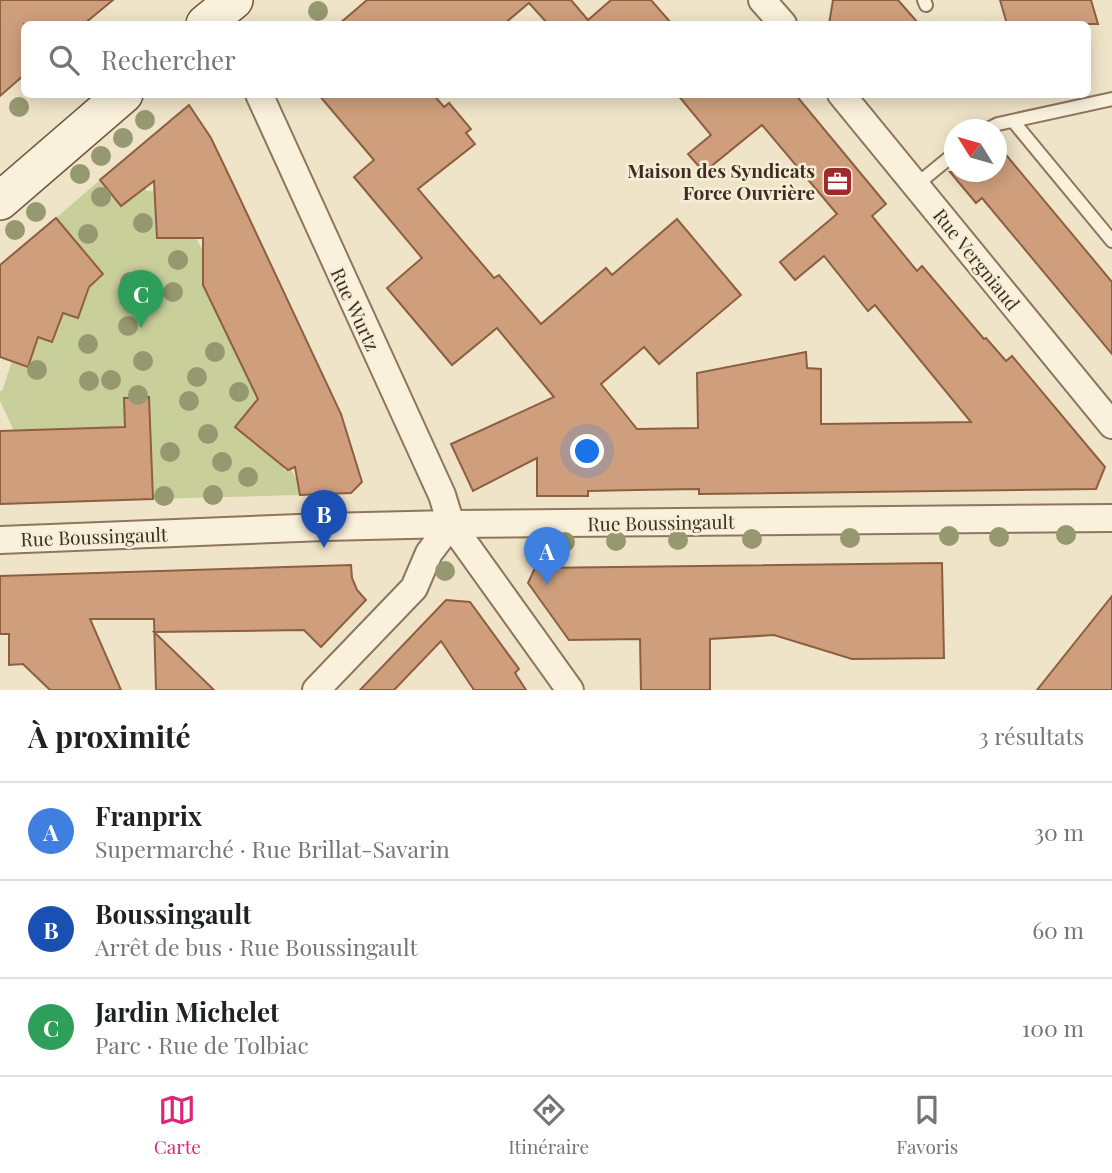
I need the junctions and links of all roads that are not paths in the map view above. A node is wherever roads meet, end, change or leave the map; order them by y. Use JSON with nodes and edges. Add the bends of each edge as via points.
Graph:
{"nodes":[{"id":1,"x":762,"y":0,"type":"edge"},
{"id":2,"x":780,"y":21,"type":"edge"},
{"id":3,"x":119,"y":98,"type":"edge"},
{"id":4,"x":261,"y":98,"type":"edge"},
{"id":5,"x":844,"y":98,"type":"edge"},
{"id":6,"x":1112,"y":99,"type":"edge"},
{"id":7,"x":1013,"y":121,"type":"junction"},
{"id":8,"x":1007,"y":123,"type":"edge"},
{"id":9,"x":944,"y":162,"type":"edge"},
{"id":10,"x":916,"y":185,"type":"junction"},
{"id":11,"x":0,"y":201,"type":"edge"},
{"id":12,"x":1112,"y":241,"type":"edge"},
{"id":13,"x":1112,"y":425,"type":"edge"},
{"id":14,"x":1112,"y":518,"type":"edge"},
{"id":15,"x":451,"y":524,"type":"junction"},
{"id":16,"x":0,"y":540,"type":"edge"},
{"id":17,"x":316,"y":690,"type":"edge"},
{"id":18,"x":570,"y":690,"type":"edge"}],
"edges":[{"from":1,"to":2,"type":"street"},
{"from":3,"to":11,"type":"main road"},
{"from":4,"to":15,"type":"street","name":"Rue Wurtz","via":[[442,495]]},
{"from":5,"to":10,"type":"street","name":"Rue Vergniaud"},
{"from":6,"to":7,"type":"lane"},
{"from":7,"to":8,"type":"lane"},
{"from":7,"to":12,"type":"lane"},
{"from":9,"to":10,"type":"lane"},
{"from":10,"to":13,"type":"street","name":"Rue Vergniaud"},
{"from":14,"to":15,"type":"street","name":"Rue Boussingault"},
{"from":15,"to":16,"type":"street","name":"Rue Boussingault"},
{"from":15,"to":17,"type":"street","via":[[429,553],[414,588]]},
{"from":15,"to":18,"type":"street","name":"Rue Wurtz"}]}
